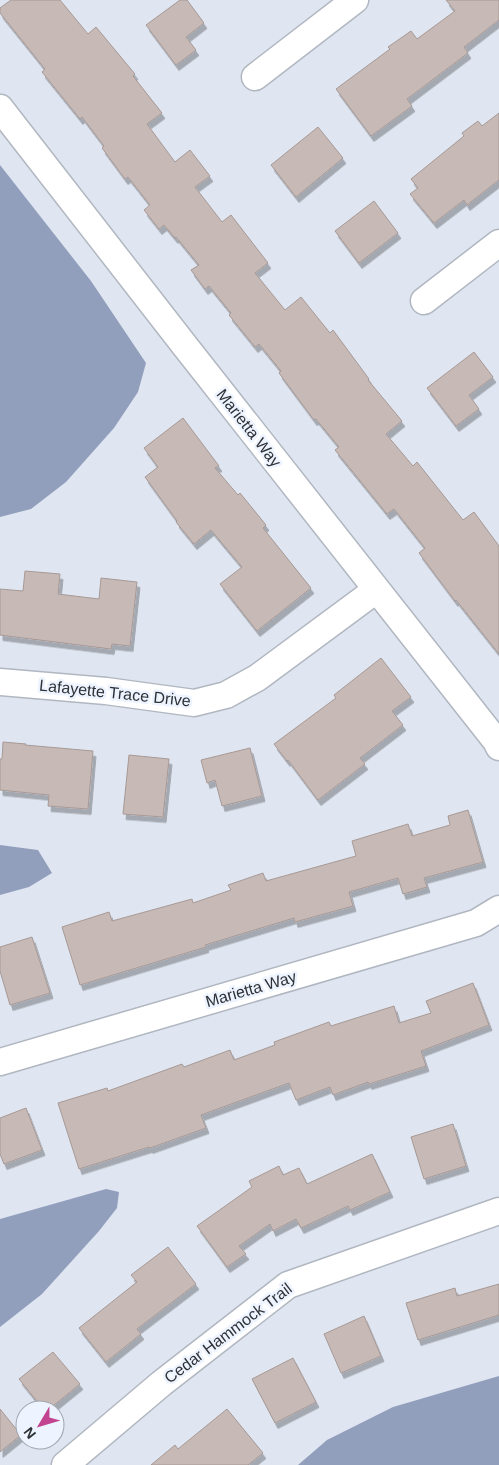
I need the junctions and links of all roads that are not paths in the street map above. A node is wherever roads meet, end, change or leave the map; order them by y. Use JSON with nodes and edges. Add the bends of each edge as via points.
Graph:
{"nodes":[{"id":1,"x":354,"y":0,"type":"edge"},
{"id":2,"x":255,"y":78,"type":"dead end"},
{"id":3,"x":0,"y":108,"type":"edge"},
{"id":4,"x":499,"y":243,"type":"edge"},
{"id":5,"x":424,"y":301,"type":"dead end"},
{"id":6,"x":376,"y":590,"type":"junction"},
{"id":7,"x":0,"y":682,"type":"edge"},
{"id":8,"x":499,"y":747,"type":"edge"},
{"id":9,"x":499,"y":909,"type":"edge"},
{"id":10,"x":0,"y":1062,"type":"edge"},
{"id":11,"x":499,"y":1211,"type":"edge"},
{"id":12,"x":65,"y":1465,"type":"edge"}],
"edges":[{"from":1,"to":2,"type":"street"},
{"from":3,"to":6,"type":"street","name":"Marietta Way"},
{"from":4,"to":5,"type":"street"},
{"from":6,"to":7,"type":"street","name":"Lafayette Trace Drive","via":[[257,678],[226,695],[194,703]]},
{"from":6,"to":8,"type":"street","name":"Marietta Way"},
{"from":9,"to":10,"type":"street","name":"Marietta Way","via":[[476,923]]},
{"from":11,"to":12,"type":"street","name":"Cedar Hammock Trail","via":[[288,1285],[162,1383]]}]}
